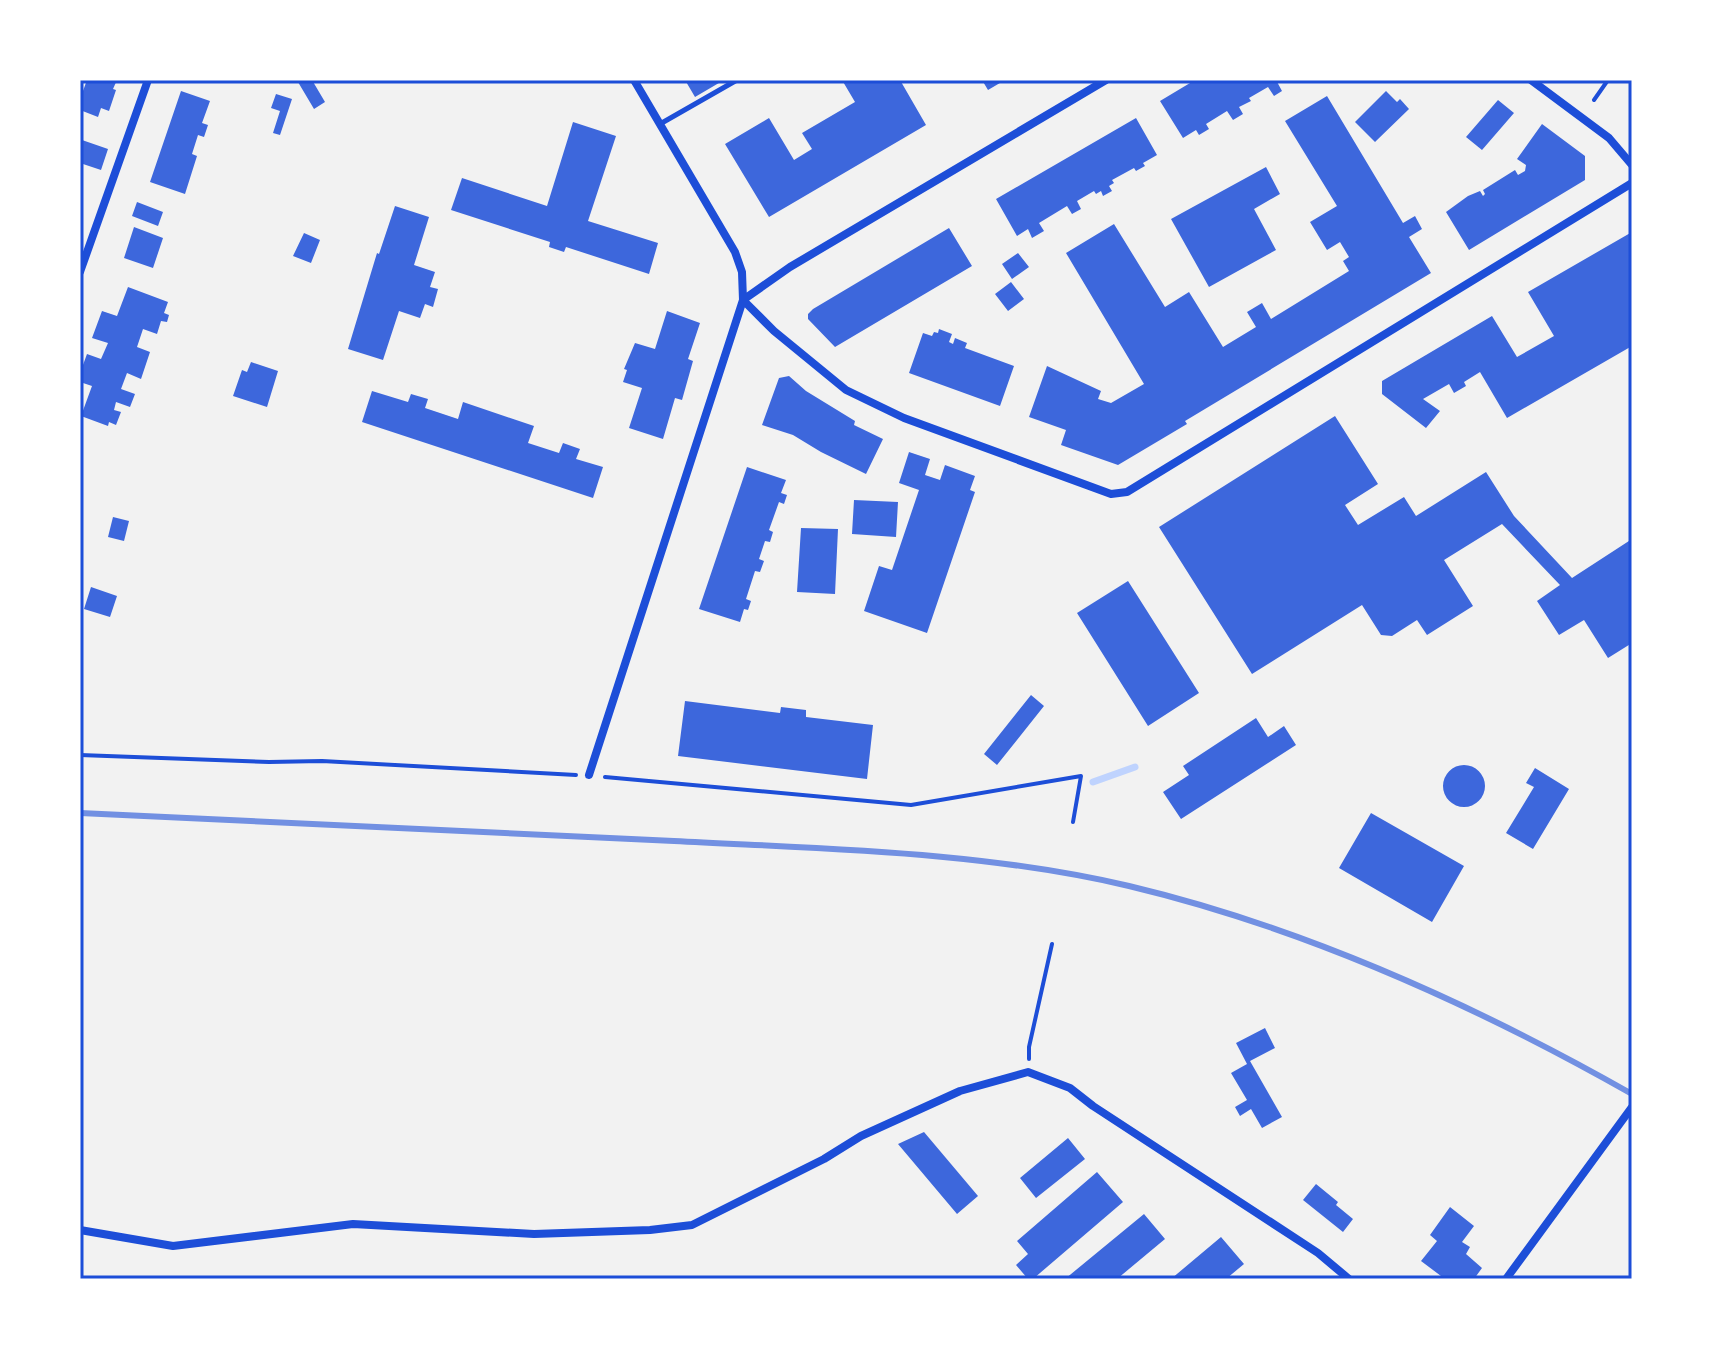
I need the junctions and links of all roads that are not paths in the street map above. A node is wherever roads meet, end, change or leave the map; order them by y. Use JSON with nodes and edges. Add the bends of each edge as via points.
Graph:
{"nodes":[{"id":1,"x":148,"y":80,"type":"edge"},
{"id":2,"x":634,"y":80,"type":"edge"},
{"id":3,"x":737,"y":80,"type":"edge"},
{"id":4,"x":1106,"y":80,"type":"edge"},
{"id":5,"x":1531,"y":80,"type":"edge"},
{"id":6,"x":660,"y":124,"type":"junction"},
{"id":7,"x":1632,"y":165,"type":"edge"},
{"id":8,"x":1632,"y":183,"type":"edge"},
{"id":9,"x":80,"y":272,"type":"edge"},
{"id":10,"x":743,"y":300,"type":"junction"},
{"id":11,"x":589,"y":775,"type":"road end"},
{"id":12,"x":1632,"y":1107,"type":"edge"},
{"id":13,"x":80,"y":1230,"type":"edge"},
{"id":14,"x":1349,"y":1279,"type":"edge"},
{"id":15,"x":1506,"y":1279,"type":"edge"}],
"edges":[{"from":1,"to":9,"type":"street"},
{"from":2,"to":6,"type":"street"},
{"from":3,"to":6,"type":"lane"},
{"from":4,"to":10,"type":"street"},
{"from":5,"to":7,"type":"street","via":[[1609,138]]},
{"from":6,"to":10,"type":"street","via":[[735,252]]},
{"from":8,"to":10,"type":"street","via":[[1127,492],[1111,494],[904,418],[846,390]]},
{"from":10,"to":11,"type":"street"},
{"from":12,"to":15,"type":"street"},
{"from":13,"to":14,"type":"street","via":[[173,1246],[353,1224],[534,1234],[692,1225],[861,1136],[960,1091],[1028,1072],[1070,1088]]}]}
